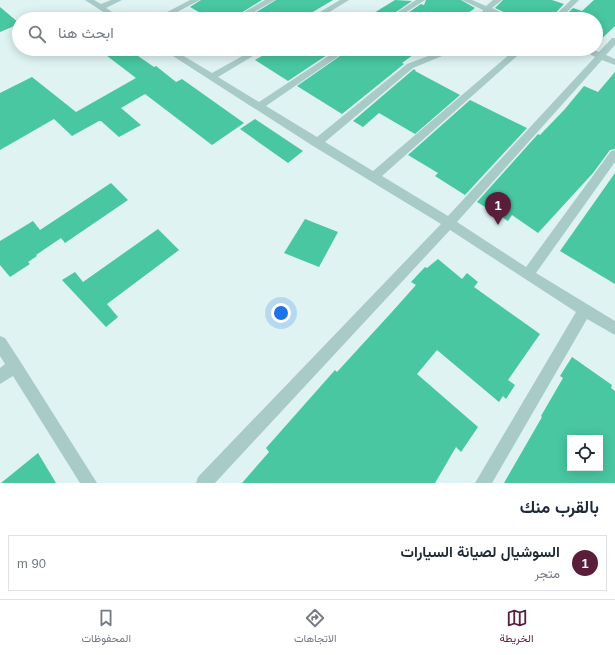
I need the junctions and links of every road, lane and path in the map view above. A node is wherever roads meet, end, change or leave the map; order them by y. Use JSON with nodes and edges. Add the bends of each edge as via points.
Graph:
{"nodes":[{"id":1,"x":89,"y":0,"type":"edge"},
{"id":2,"x":118,"y":0,"type":"edge"},
{"id":3,"x":196,"y":0,"type":"edge"},
{"id":4,"x":270,"y":0,"type":"edge"},
{"id":5,"x":345,"y":0,"type":"edge"},
{"id":6,"x":421,"y":0,"type":"edge"},
{"id":7,"x":466,"y":0,"type":"edge"},
{"id":8,"x":498,"y":0,"type":"edge"},
{"id":9,"x":575,"y":0,"type":"edge"},
{"id":10,"x":101,"y":7,"type":"junction"},
{"id":11,"x":487,"y":9,"type":"junction"},
{"id":12,"x":108,"y":12,"type":"edge"},
{"id":13,"x":172,"y":12,"type":"edge"},
{"id":14,"x":249,"y":12,"type":"edge"},
{"id":15,"x":324,"y":12,"type":"edge"},
{"id":16,"x":402,"y":12,"type":"edge"},
{"id":17,"x":486,"y":12,"type":"edge"},
{"id":18,"x":494,"y":12,"type":"edge"},
{"id":19,"x":562,"y":12,"type":"edge"},
{"id":20,"x":615,"y":40,"type":"edge"},
{"id":21,"x":603,"y":54,"type":"edge"},
{"id":22,"x":181,"y":56,"type":"edge"},
{"id":23,"x":248,"y":56,"type":"edge"},
{"id":24,"x":335,"y":56,"type":"edge"},
{"id":25,"x":436,"y":56,"type":"edge"},
{"id":26,"x":513,"y":56,"type":"edge"},
{"id":27,"x":601,"y":56,"type":"joint"},
{"id":28,"x":615,"y":62,"type":"edge"},
{"id":29,"x":212,"y":77,"type":"junction"},
{"id":30,"x":260,"y":106,"type":"junction"},
{"id":31,"x":317,"y":143,"type":"junction"},
{"id":32,"x":615,"y":154,"type":"edge"},
{"id":33,"x":374,"y":177,"type":"junction"},
{"id":34,"x":449,"y":223,"type":"junction"},
{"id":35,"x":528,"y":275,"type":"junction"},
{"id":36,"x":585,"y":310,"type":"junction"},
{"id":37,"x":615,"y":329,"type":"edge"},
{"id":38,"x":0,"y":343,"type":"edge"},
{"id":39,"x":15,"y":366,"type":"junction"},
{"id":40,"x":0,"y":377,"type":"edge"},
{"id":41,"x":89,"y":483,"type":"edge"},
{"id":42,"x":204,"y":483,"type":"edge"},
{"id":43,"x":483,"y":483,"type":"edge"}],
"edges":[{"from":1,"to":10,"type":"street"},
{"from":2,"to":10,"type":"street"},
{"from":3,"to":13,"type":"street"},
{"from":4,"to":14,"type":"street"},
{"from":5,"to":15,"type":"street"},
{"from":6,"to":16,"type":"street"},
{"from":7,"to":11,"type":"street"},
{"from":8,"to":11,"type":"street"},
{"from":9,"to":19,"type":"street"},
{"from":10,"to":12,"type":"street"},
{"from":11,"to":17,"type":"street"},
{"from":11,"to":18,"type":"street"},
{"from":20,"to":21,"type":"street"},
{"from":22,"to":29,"type":"street"},
{"from":23,"to":29,"type":"street"},
{"from":24,"to":30,"type":"street"},
{"from":25,"to":31,"type":"street","via":[[410,66]]},
{"from":26,"to":33,"type":"street"},
{"from":27,"to":28,"type":"street"},
{"from":27,"to":34,"type":"street"},
{"from":29,"to":30,"type":"street"},
{"from":30,"to":31,"type":"street"},
{"from":31,"to":33,"type":"street"},
{"from":32,"to":35,"type":"street"},
{"from":33,"to":34,"type":"street"},
{"from":34,"to":35,"type":"street"},
{"from":34,"to":42,"type":"street"},
{"from":35,"to":36,"type":"street"},
{"from":36,"to":37,"type":"street"},
{"from":36,"to":43,"type":"street"},
{"from":38,"to":39,"type":"street"},
{"from":39,"to":40,"type":"street"},
{"from":39,"to":41,"type":"street"}]}
